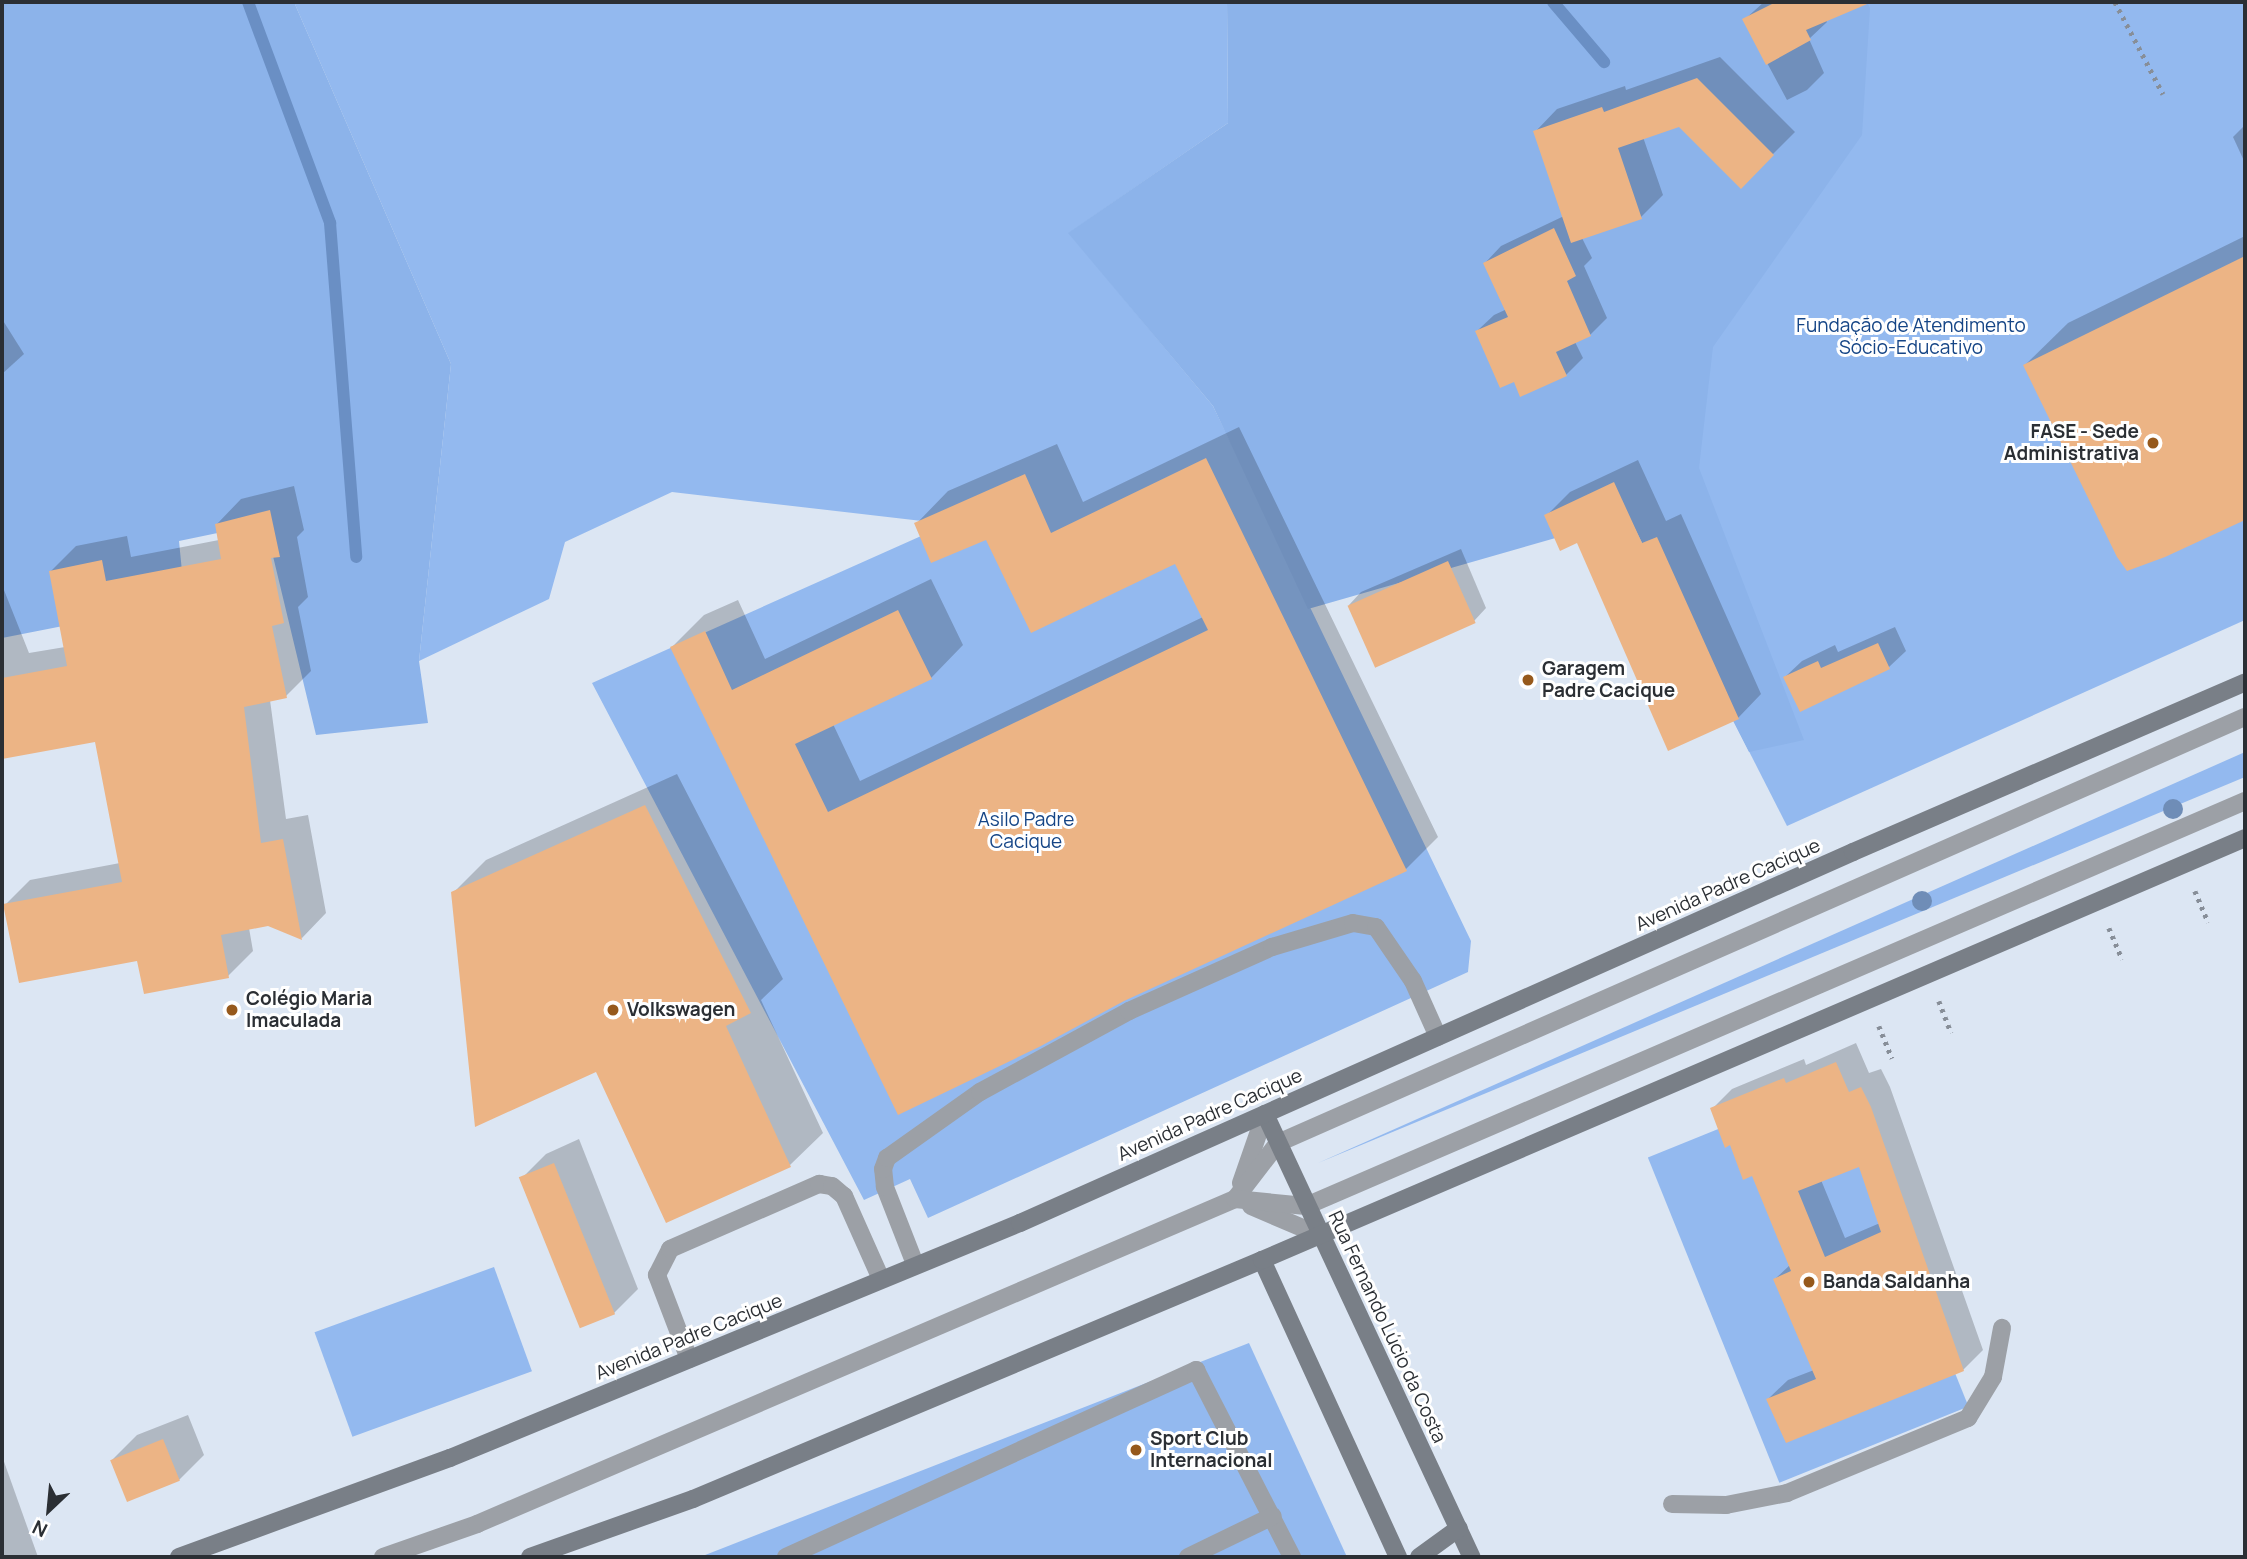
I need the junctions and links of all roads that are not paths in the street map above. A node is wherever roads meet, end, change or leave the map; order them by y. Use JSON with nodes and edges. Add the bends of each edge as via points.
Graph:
{"nodes":[{"id":1,"x":2245,"y":682,"type":"edge"},
{"id":2,"x":2245,"y":717,"type":"edge"},
{"id":3,"x":2245,"y":801,"type":"edge"},
{"id":4,"x":2245,"y":838,"type":"edge"},
{"id":5,"x":1438,"y":1037,"type":"junction"},
{"id":6,"x":1265,"y":1114,"type":"junction"},
{"id":7,"x":1278,"y":1143,"type":"junction"},
{"id":8,"x":1235,"y":1199,"type":"junction"},
{"id":9,"x":1306,"y":1206,"type":"junction"},
{"id":10,"x":1319,"y":1235,"type":"junction"},
{"id":11,"x":1262,"y":1260,"type":"junction"},
{"id":12,"x":915,"y":1264,"type":"junction"},
{"id":13,"x":881,"y":1279,"type":"junction"},
{"id":14,"x":2002,"y":1328,"type":"dead end"},
{"id":15,"x":689,"y":1359,"type":"junction"},
{"id":16,"x":1672,"y":1504,"type":"dead end"},
{"id":17,"x":1273,"y":1516,"type":"junction"},
{"id":18,"x":1459,"y":1528,"type":"junction"},
{"id":19,"x":180,"y":1557,"type":"edge"},
{"id":20,"x":383,"y":1557,"type":"edge"},
{"id":21,"x":530,"y":1557,"type":"edge"},
{"id":22,"x":786,"y":1557,"type":"edge"},
{"id":23,"x":1188,"y":1557,"type":"edge"},
{"id":24,"x":1292,"y":1557,"type":"edge"},
{"id":25,"x":1398,"y":1557,"type":"edge"},
{"id":26,"x":1419,"y":1557,"type":"edge"},
{"id":27,"x":1472,"y":1557,"type":"edge"}],
"edges":[{"from":1,"to":5,"type":"main road","name":"Avenida Padre Cacique"},
{"from":2,"to":7,"type":"lane"},
{"from":3,"to":9,"type":"lane"},
{"from":4,"to":10,"type":"main road"},
{"from":5,"to":6,"type":"main road","name":"Avenida Padre Cacique"},
{"from":5,"to":12,"type":"lane","via":[[1413,981],[1376,927],[1353,923],[1272,947],[1129,1011],[980,1092],[887,1157],[885,1186]]},
{"from":6,"to":7,"type":"main road","name":"Rua Fernando Lúcio da Costa"},
{"from":6,"to":8,"type":"lane"},
{"from":6,"to":12,"type":"main road","name":"Avenida Padre Cacique","via":[[1020,1223]]},
{"from":7,"to":8,"type":"lane"},
{"from":7,"to":9,"type":"main road","name":"Rua Fernando Lúcio da Costa"},
{"from":8,"to":9,"type":"lane"},
{"from":8,"to":10,"type":"lane"},
{"from":8,"to":20,"type":"lane","via":[[477,1524]]},
{"from":9,"to":10,"type":"main road","name":"Rua Fernando Lúcio da Costa"},
{"from":10,"to":11,"type":"main road"},
{"from":10,"to":18,"type":"main road","name":"Rua Fernando Lúcio da Costa"},
{"from":11,"to":21,"type":"main road","via":[[693,1499]]},
{"from":11,"to":25,"type":"main road"},
{"from":12,"to":13,"type":"main road","name":"Avenida Padre Cacique"},
{"from":13,"to":15,"type":"main road","name":"Avenida Padre Cacique"},
{"from":13,"to":15,"type":"lane","via":[[844,1196],[832,1186],[819,1184],[670,1249],[657,1275]]},
{"from":14,"to":16,"type":"lane","via":[[1993,1377],[1968,1418],[1787,1493],[1726,1505]]},
{"from":15,"to":19,"type":"main road","name":"Avenida Padre Cacique","via":[[450,1458]]},
{"from":17,"to":22,"type":"lane","via":[[1196,1370]]},
{"from":17,"to":23,"type":"lane"},
{"from":17,"to":24,"type":"lane"},
{"from":18,"to":26,"type":"main road"},
{"from":18,"to":27,"type":"main road","name":"Rua Fernando Lúcio da Costa"}]}
